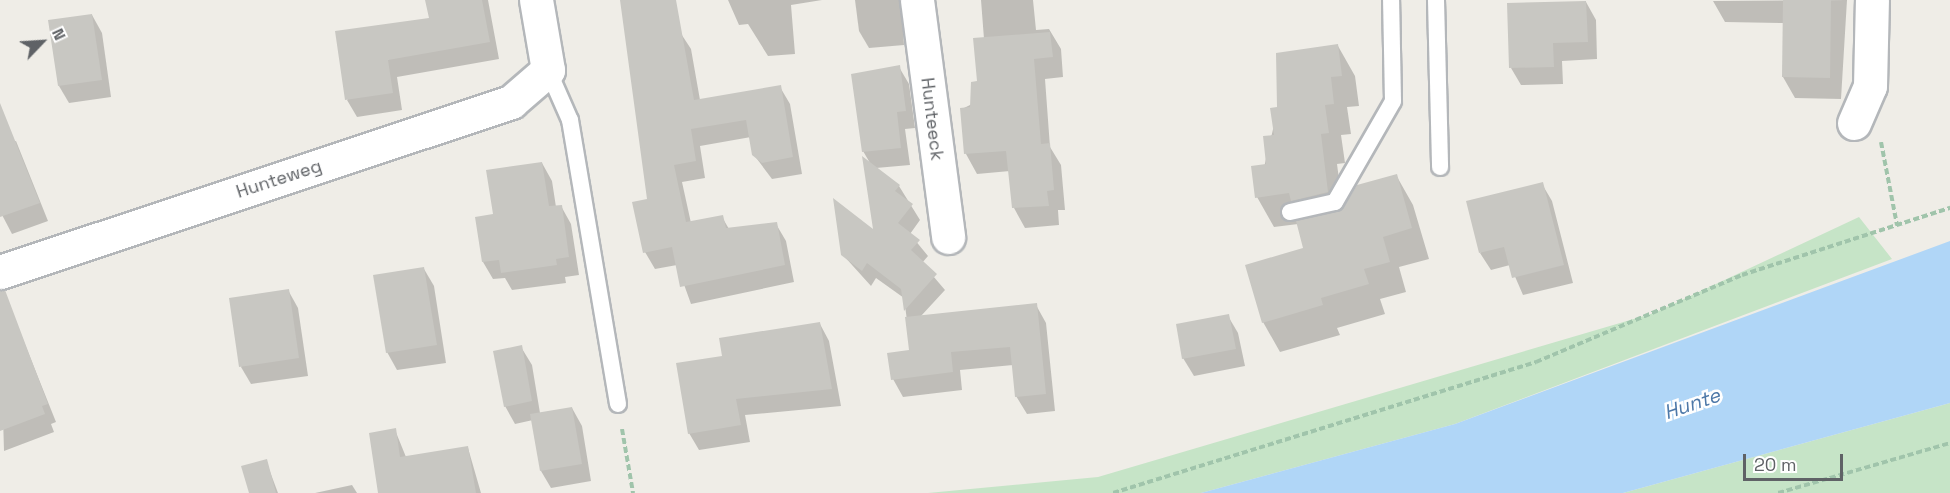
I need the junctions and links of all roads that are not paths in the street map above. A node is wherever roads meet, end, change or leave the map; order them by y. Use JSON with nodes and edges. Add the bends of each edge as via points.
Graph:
{"nodes":[{"id":1,"x":536,"y":0,"type":"edge"},
{"id":2,"x":917,"y":0,"type":"edge"},
{"id":3,"x":1392,"y":0,"type":"edge"},
{"id":4,"x":1436,"y":0,"type":"edge"},
{"id":5,"x":1872,"y":0,"type":"edge"},
{"id":6,"x":548,"y":70,"type":"junction"},
{"id":7,"x":1854,"y":123,"type":"road end"},
{"id":8,"x":1440,"y":167,"type":"dead end"},
{"id":9,"x":1290,"y":212,"type":"dead end"},
{"id":10,"x":948,"y":237,"type":"dead end"},
{"id":11,"x":0,"y":272,"type":"edge"},
{"id":12,"x":618,"y":404,"type":"road end"}],
"edges":[{"from":1,"to":6,"type":"street"},
{"from":2,"to":10,"type":"street","name":"Hunteeck"},
{"from":3,"to":9,"type":"lane","via":[[1393,101],[1335,202]]},
{"from":4,"to":8,"type":"lane"},
{"from":5,"to":7,"type":"street","via":[[1870,86]]},
{"from":6,"to":11,"type":"street","name":"Hunteweg","via":[[511,102]]},
{"from":6,"to":12,"type":"lane","via":[[570,120]]}]}
